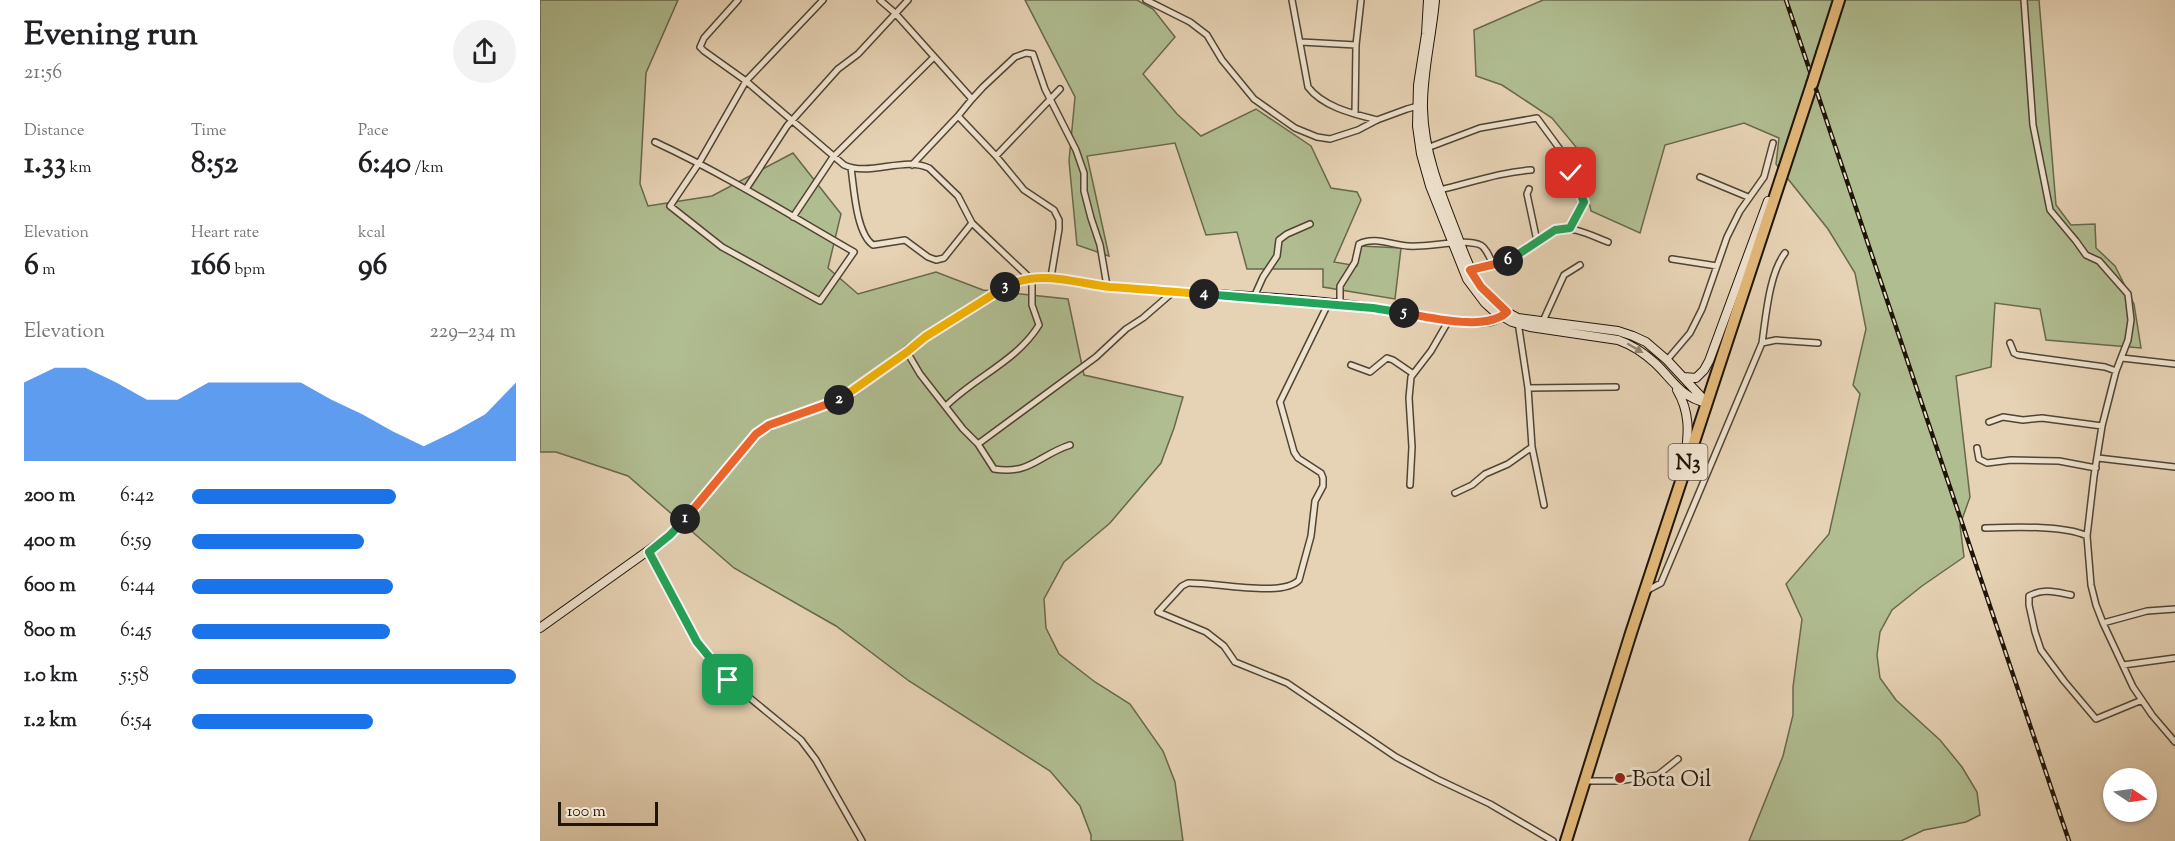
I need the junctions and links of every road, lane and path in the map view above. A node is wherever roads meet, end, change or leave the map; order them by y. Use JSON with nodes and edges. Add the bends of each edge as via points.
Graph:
{"nodes":[{"id":1,"x":738,"y":0,"type":"edge"},
{"id":2,"x":823,"y":0,"type":"edge"},
{"id":3,"x":880,"y":0,"type":"edge"},
{"id":4,"x":908,"y":0,"type":"edge"},
{"id":5,"x":1146,"y":0,"type":"edge"},
{"id":6,"x":1292,"y":0,"type":"edge"},
{"id":7,"x":1361,"y":0,"type":"edge"},
{"id":8,"x":1428,"y":0,"type":"edge"},
{"id":9,"x":1435,"y":0,"type":"edge"},
{"id":10,"x":1839,"y":0,"type":"edge"},
{"id":11,"x":2024,"y":0,"type":"edge"},
{"id":12,"x":895,"y":13,"type":"junction"},
{"id":13,"x":1301,"y":42,"type":"junction"},
{"id":14,"x":1356,"y":45,"type":"junction"},
{"id":15,"x":934,"y":57,"type":"junction"},
{"id":16,"x":746,"y":81,"type":"junction"},
{"id":17,"x":1060,"y":89,"type":"dead end"},
{"id":18,"x":972,"y":99,"type":"junction"},
{"id":19,"x":1050,"y":100,"type":"junction"},
{"id":20,"x":1420,"y":106,"type":"junction"},
{"id":21,"x":1355,"y":114,"type":"junction"},
{"id":22,"x":958,"y":116,"type":"junction"},
{"id":23,"x":792,"y":120,"type":"junction"},
{"id":24,"x":1377,"y":120,"type":"junction"},
{"id":25,"x":655,"y":142,"type":"dead end"},
{"id":26,"x":1773,"y":143,"type":"dead end"},
{"id":27,"x":1427,"y":148,"type":"junction"},
{"id":28,"x":1789,"y":153,"type":"junction"},
{"id":29,"x":996,"y":156,"type":"junction"},
{"id":30,"x":833,"y":157,"type":"junction"},
{"id":31,"x":699,"y":163,"type":"junction"},
{"id":32,"x":912,"y":165,"type":"junction"},
{"id":33,"x":851,"y":168,"type":"junction"},
{"id":34,"x":1531,"y":170,"type":"dead end"},
{"id":35,"x":1700,"y":177,"type":"dead end"},
{"id":36,"x":746,"y":189,"type":"junction"},
{"id":37,"x":1529,"y":189,"type":"dead end"},
{"id":38,"x":1440,"y":190,"type":"junction"},
{"id":39,"x":1749,"y":197,"type":"junction"},
{"id":40,"x":793,"y":217,"type":"junction"},
{"id":41,"x":972,"y":222,"type":"junction"},
{"id":42,"x":1311,"y":224,"type":"dead end"},
{"id":43,"x":1570,"y":228,"type":"junction"},
{"id":44,"x":1537,"y":242,"type":"junction"},
{"id":45,"x":1608,"y":242,"type":"dead end"},
{"id":46,"x":1456,"y":243,"type":"junction"},
{"id":47,"x":1785,"y":253,"type":"dead end"},
{"id":48,"x":1672,"y":259,"type":"dead end"},
{"id":49,"x":1493,"y":264,"type":"junction"},
{"id":50,"x":1580,"y":265,"type":"dead end"},
{"id":51,"x":1718,"y":266,"type":"junction"},
{"id":52,"x":1470,"y":270,"type":"junction"},
{"id":53,"x":1051,"y":277,"type":"junction"},
{"id":54,"x":1032,"y":280,"type":"junction"},
{"id":55,"x":1107,"y":286,"type":"junction"},
{"id":56,"x":1173,"y":292,"type":"junction"},
{"id":57,"x":1254,"y":297,"type":"junction"},
{"id":58,"x":1328,"y":304,"type":"junction"},
{"id":59,"x":1340,"y":305,"type":"junction"},
{"id":60,"x":1504,"y":315,"type":"junction"},
{"id":61,"x":1449,"y":320,"type":"junction"},
{"id":62,"x":1518,"y":321,"type":"junction"},
{"id":63,"x":1543,"y":321,"type":"junction"},
{"id":64,"x":1762,"y":343,"type":"junction"},
{"id":65,"x":1818,"y":343,"type":"dead end"},
{"id":66,"x":2010,"y":343,"type":"dead end"},
{"id":67,"x":907,"y":352,"type":"junction"},
{"id":68,"x":2122,"y":358,"type":"junction"},
{"id":69,"x":1667,"y":360,"type":"junction"},
{"id":70,"x":2175,"y":364,"type":"edge"},
{"id":71,"x":1352,"y":366,"type":"dead end"},
{"id":72,"x":2116,"y":371,"type":"junction"},
{"id":73,"x":1412,"y":373,"type":"junction"},
{"id":74,"x":1682,"y":376,"type":"junction"},
{"id":75,"x":1673,"y":384,"type":"junction"},
{"id":76,"x":1616,"y":387,"type":"dead end"},
{"id":77,"x":1528,"y":388,"type":"junction"},
{"id":78,"x":1707,"y":403,"type":"junction"},
{"id":79,"x":946,"y":406,"type":"junction"},
{"id":80,"x":1989,"y":422,"type":"dead end"},
{"id":81,"x":2102,"y":426,"type":"junction"},
{"id":82,"x":978,"y":444,"type":"junction"},
{"id":83,"x":1070,"y":445,"type":"dead end"},
{"id":84,"x":1532,"y":447,"type":"junction"},
{"id":85,"x":1977,"y":448,"type":"dead end"},
{"id":86,"x":2098,"y":458,"type":"junction"},
{"id":87,"x":2175,"y":467,"type":"edge"},
{"id":88,"x":2096,"y":468,"type":"junction"},
{"id":89,"x":1410,"y":485,"type":"dead end"},
{"id":90,"x":1455,"y":493,"type":"dead end"},
{"id":91,"x":1674,"y":504,"type":"junction"},
{"id":92,"x":1544,"y":505,"type":"dead end"},
{"id":93,"x":1985,"y":528,"type":"dead end"},
{"id":94,"x":2087,"y":536,"type":"junction"},
{"id":95,"x":649,"y":552,"type":"junction"},
{"id":96,"x":1645,"y":592,"type":"junction"},
{"id":97,"x":2071,"y":595,"type":"dead end"},
{"id":98,"x":2175,"y":609,"type":"edge"},
{"id":99,"x":2103,"y":623,"type":"junction"},
{"id":100,"x":540,"y":628,"type":"edge"},
{"id":101,"x":2175,"y":657,"type":"edge"},
{"id":102,"x":2123,"y":665,"type":"junction"},
{"id":103,"x":2142,"y":700,"type":"junction"},
{"id":104,"x":2175,"y":742,"type":"edge"},
{"id":105,"x":1678,"y":759,"type":"dead end"},
{"id":106,"x":1583,"y":781,"type":"junction"},
{"id":107,"x":862,"y":841,"type":"edge"},
{"id":108,"x":1553,"y":841,"type":"edge"},
{"id":109,"x":1566,"y":841,"type":"edge"}],
"edges":[{"from":1,"to":16,"type":"street","via":[[700,46]]},
{"from":2,"to":16,"type":"street"},
{"from":3,"to":12,"type":"street"},
{"from":4,"to":12,"type":"street"},
{"from":5,"to":24,"type":"street","via":[[1190,22],[1207,36],[1254,99],[1295,128],[1330,139]]},
{"from":6,"to":13,"type":"street"},
{"from":7,"to":14,"type":"street"},
{"from":8,"to":20,"type":"street"},
{"from":9,"to":20,"type":"street"},
{"from":10,"to":28,"type":"highway","number":"N3","bridge":true},
{"from":11,"to":68,"type":"street","via":[[2033,125],[2050,210],[2086,255],[2099,261],[2128,294],[2131,320]]},
{"from":12,"to":15,"type":"street"},
{"from":12,"to":23,"type":"street"},
{"from":13,"to":14,"type":"street"},
{"from":13,"to":21,"type":"street","via":[[1308,87],[1314,95]]},
{"from":14,"to":21,"type":"street"},
{"from":15,"to":18,"type":"street"},
{"from":15,"to":30,"type":"street"},
{"from":16,"to":23,"type":"street"},
{"from":16,"to":31,"type":"street"},
{"from":17,"to":19,"type":"street"},
{"from":18,"to":19,"type":"street","via":[[1015,57],[1026,53],[1033,54]]},
{"from":18,"to":22,"type":"street"},
{"from":19,"to":29,"type":"street"},
{"from":19,"to":55,"type":"street","via":[[1084,173],[1084,191]]},
{"from":20,"to":24,"type":"street"},
{"from":20,"to":27,"type":"street"},
{"from":20,"to":46,"type":"street","via":[[1421,154],[1430,186]]},
{"from":21,"to":24,"type":"street"},
{"from":22,"to":29,"type":"street"},
{"from":22,"to":32,"type":"street"},
{"from":23,"to":30,"type":"street"},
{"from":23,"to":36,"type":"street"},
{"from":25,"to":31,"type":"street"},
{"from":26,"to":39,"type":"street","via":[[1764,177]]},
{"from":27,"to":38,"type":"street"},
{"from":27,"to":43,"type":"street","via":[[1480,128],[1537,118],[1570,163],[1582,194],[1584,202]]},
{"from":28,"to":74,"type":"street","via":[[1709,361],[1696,378]]},
{"from":28,"to":78,"type":"highway","number":"N3"},
{"from":29,"to":53,"type":"street","via":[[1024,190],[1054,210],[1059,220]]},
{"from":30,"to":33,"type":"street"},
{"from":30,"to":40,"type":"street"},
{"from":31,"to":36,"type":"street"},
{"from":31,"to":40,"type":"street","via":[[670,206],[722,248],[820,301],[854,252]]},
{"from":32,"to":33,"type":"street"},
{"from":32,"to":41,"type":"street","via":[[929,168],[944,181],[958,196]]},
{"from":33,"to":41,"type":"street","via":[[863,232],[873,245],[905,240],[936,260],[944,258]]},
{"from":34,"to":38,"type":"street"},
{"from":35,"to":39,"type":"street"},
{"from":36,"to":40,"type":"street"},
{"from":37,"to":44,"type":"street"},
{"from":38,"to":46,"type":"street"},
{"from":39,"to":51,"type":"street"},
{"from":41,"to":54,"type":"street"},
{"from":42,"to":57,"type":"street","via":[[1279,240],[1277,256]]},
{"from":43,"to":44,"type":"street","via":[[1555,230]]},
{"from":43,"to":45,"type":"street"},
{"from":44,"to":49,"type":"street","via":[[1509,260]]},
{"from":46,"to":49,"type":"street","via":[[1479,243]]},
{"from":46,"to":52,"type":"street"},
{"from":46,"to":59,"type":"street","via":[[1359,244],[1355,262],[1340,286]]},
{"from":46,"to":60,"type":"street","via":[[1467,279],[1477,294]]},
{"from":47,"to":64,"type":"street","via":[[1773,287]]},
{"from":48,"to":51,"type":"street"},
{"from":49,"to":52,"type":"street"},
{"from":50,"to":63,"type":"street","via":[[1564,275]]},
{"from":51,"to":69,"type":"street","via":[[1690,333]]},
{"from":52,"to":60,"type":"street"},
{"from":53,"to":54,"type":"street"},
{"from":53,"to":55,"type":"street"},
{"from":54,"to":67,"type":"street","via":[[1008,285]]},
{"from":54,"to":79,"type":"street","via":[[1032,305],[1039,325],[1030,340]]},
{"from":55,"to":56,"type":"street"},
{"from":56,"to":57,"type":"street"},
{"from":56,"to":82,"type":"street","via":[[1095,357]]},
{"from":57,"to":58,"type":"street"},
{"from":58,"to":59,"type":"street"},
{"from":58,"to":108,"type":"street","via":[[1280,402],[1294,452],[1323,478],[1299,580],[1286,588],[1188,583],[1158,612],[1206,632],[1224,646],[1235,662],[1287,682],[1396,757]]},
{"from":59,"to":61,"type":"street"},
{"from":60,"to":61,"type":"street","via":[[1487,322]]},
{"from":60,"to":62,"type":"street"},
{"from":61,"to":73,"type":"street"},
{"from":62,"to":63,"type":"street"},
{"from":62,"to":75,"type":"street","one_way":true,"via":[[1634,346]]},
{"from":62,"to":77,"type":"street"},
{"from":63,"to":69,"type":"street","via":[[1633,336]]},
{"from":64,"to":65,"type":"street"},
{"from":64,"to":96,"type":"street","via":[[1660,583]]},
{"from":66,"to":72,"type":"street","via":[[2018,355]]},
{"from":67,"to":79,"type":"street"},
{"from":67,"to":95,"type":"street","via":[[847,396],[769,425],[756,434],[681,524]]},
{"from":68,"to":70,"type":"street"},
{"from":68,"to":72,"type":"street"},
{"from":69,"to":74,"type":"street"},
{"from":71,"to":73,"type":"street","via":[[1370,372],[1387,358]]},
{"from":72,"to":81,"type":"street"},
{"from":73,"to":89,"type":"street","via":[[1408,398]]},
{"from":74,"to":78,"type":"street"},
{"from":75,"to":78,"type":"street","via":[[1694,400]]},
{"from":75,"to":91,"type":"street","via":[[1686,408],[1688,425]]},
{"from":76,"to":77,"type":"street"},
{"from":77,"to":84,"type":"street"},
{"from":78,"to":91,"type":"highway","number":"N3"},
{"from":79,"to":82,"type":"street"},
{"from":80,"to":81,"type":"street","via":[[2003,417],[2042,418]]},
{"from":81,"to":86,"type":"street"},
{"from":82,"to":83,"type":"street","via":[[994,469],[1012,472]]},
{"from":84,"to":90,"type":"street"},
{"from":84,"to":92,"type":"street"},
{"from":85,"to":88,"type":"street","via":[[1979,459],[1987,463],[2050,461]]},
{"from":86,"to":87,"type":"street"},
{"from":86,"to":88,"type":"street"},
{"from":88,"to":94,"type":"street"},
{"from":91,"to":96,"type":"highway","number":"N3"},
{"from":93,"to":94,"type":"street","via":[[2033,528]]},
{"from":94,"to":99,"type":"street","via":[[2091,585]]},
{"from":95,"to":100,"type":"street"},
{"from":95,"to":107,"type":"street","via":[[697,642],[728,680],[801,740]]},
{"from":96,"to":106,"type":"highway","number":"N3"},
{"from":97,"to":103,"type":"street","via":[[2050,590],[2029,596],[2035,632],[2046,658],[2096,719]]},
{"from":98,"to":99,"type":"street"},
{"from":99,"to":102,"type":"street"},
{"from":101,"to":102,"type":"street"},
{"from":102,"to":103,"type":"street"},
{"from":103,"to":104,"type":"street"},
{"from":105,"to":106,"type":"street","via":[[1658,775]]},
{"from":106,"to":109,"type":"highway","number":"N3"}]}
